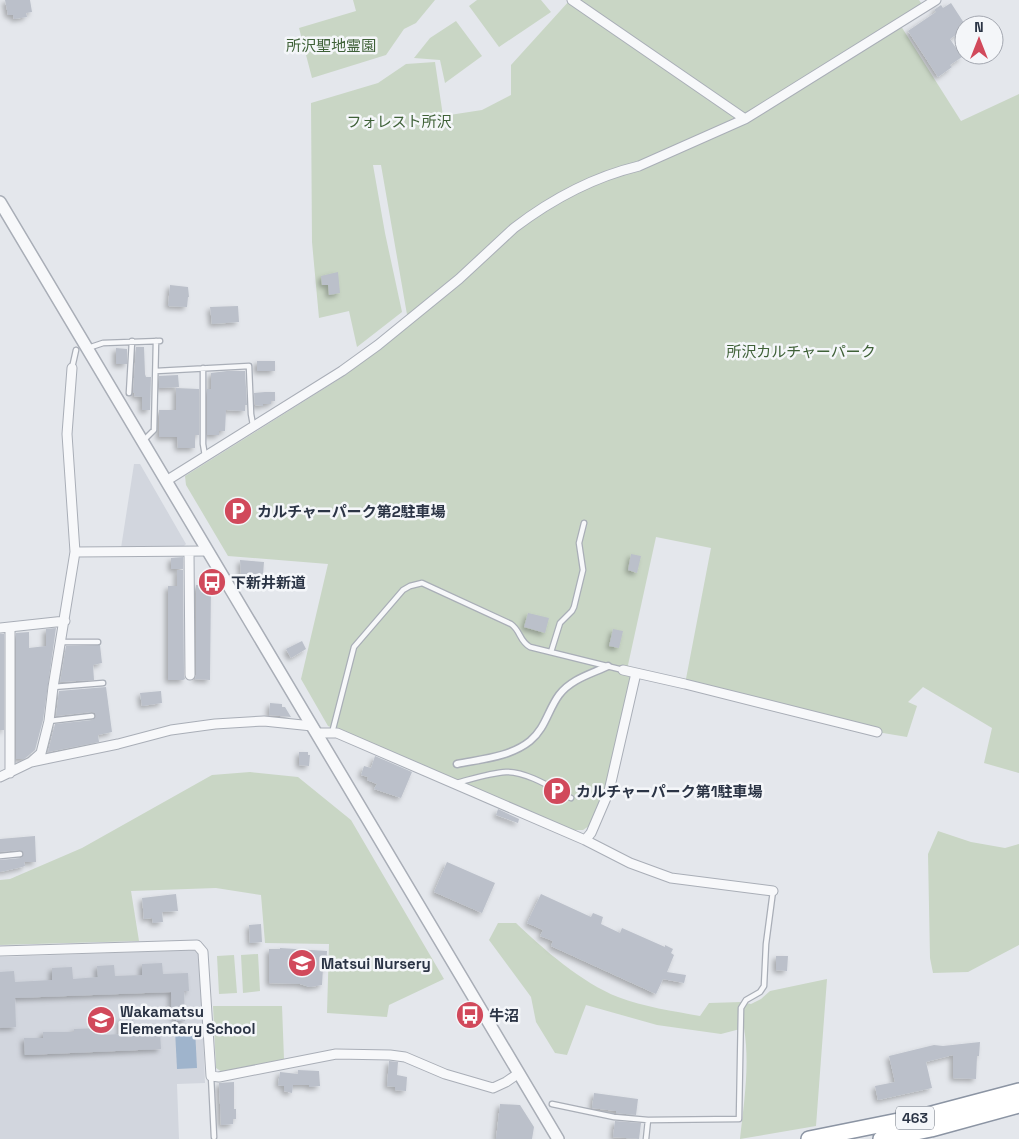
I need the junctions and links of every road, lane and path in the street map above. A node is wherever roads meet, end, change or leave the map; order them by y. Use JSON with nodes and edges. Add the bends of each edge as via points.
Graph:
{"nodes":[{"id":1,"x":572,"y":0,"type":"edge"},
{"id":2,"x":936,"y":0,"type":"edge"},
{"id":3,"x":745,"y":119,"type":"junction"},
{"id":4,"x":0,"y":202,"type":"edge"},
{"id":5,"x":132,"y":341,"type":"junction"},
{"id":6,"x":88,"y":348,"type":"junction"},
{"id":7,"x":76,"y":350,"type":"dead end"},
{"id":8,"x":72,"y":368,"type":"joint"},
{"id":9,"x":203,"y":368,"type":"junction"},
{"id":10,"x":156,"y":371,"type":"junction"},
{"id":11,"x":129,"y":393,"type":"dead end"},
{"id":12,"x":254,"y":425,"type":"junction"},
{"id":13,"x":142,"y":441,"type":"junction"},
{"id":14,"x":205,"y":456,"type":"junction"},
{"id":15,"x":166,"y":481,"type":"junction"},
{"id":16,"x":584,"y":523,"type":"dead end"},
{"id":17,"x":207,"y":551,"type":"junction"},
{"id":18,"x":75,"y":552,"type":"junction"},
{"id":19,"x":189,"y":552,"type":"junction"},
{"id":20,"x":64,"y":622,"type":"junction"},
{"id":21,"x":5,"y":627,"type":"edge"},
{"id":22,"x":61,"y":642,"type":"junction"},
{"id":23,"x":98,"y":642,"type":"dead end"},
{"id":24,"x":551,"y":652,"type":"junction"},
{"id":25,"x":608,"y":666,"type":"junction"},
{"id":26,"x":623,"y":670,"type":"joint"},
{"id":27,"x":636,"y":673,"type":"junction"},
{"id":28,"x":190,"y":675,"type":"dead end"},
{"id":29,"x":103,"y":683,"type":"dead end"},
{"id":30,"x":53,"y":687,"type":"junction"},
{"id":31,"x":92,"y":716,"type":"dead end"},
{"id":32,"x":49,"y":721,"type":"junction"},
{"id":33,"x":314,"y":729,"type":"junction"},
{"id":34,"x":877,"y":732,"type":"dead end"},
{"id":35,"x":332,"y":733,"type":"junction"},
{"id":36,"x":31,"y":762,"type":"junction"},
{"id":37,"x":457,"y":764,"type":"dead end"},
{"id":38,"x":10,"y":773,"type":"junction"},
{"id":39,"x":0,"y":778,"type":"edge"},
{"id":40,"x":455,"y":783,"type":"junction"},
{"id":41,"x":571,"y":798,"type":"dead end"},
{"id":42,"x":585,"y":840,"type":"junction"},
{"id":43,"x":20,"y":854,"type":"dead end"},
{"id":44,"x":0,"y":856,"type":"edge"},
{"id":45,"x":773,"y":892,"type":"joint"},
{"id":46,"x":0,"y":951,"type":"edge"},
{"id":47,"x":519,"y":1073,"type":"junction"},
{"id":48,"x":212,"y":1076,"type":"junction"},
{"id":49,"x":1019,"y":1091,"type":"edge"},
{"id":50,"x":552,"y":1104,"type":"dead end"},
{"id":51,"x":1019,"y":1105,"type":"edge"},
{"id":52,"x":648,"y":1120,"type":"junction"},
{"id":53,"x":214,"y":1137,"type":"dead end"},
{"id":54,"x":558,"y":1139,"type":"edge"},
{"id":55,"x":646,"y":1139,"type":"edge"},
{"id":56,"x":809,"y":1139,"type":"edge"},
{"id":57,"x":881,"y":1139,"type":"edge"}],
"edges":[{"from":1,"to":3,"type":"street"},
{"from":2,"to":3,"type":"street"},
{"from":3,"to":12,"type":"street","via":[[639,166],[575,188],[514,228],[378,345]]},
{"from":4,"to":6,"type":"street"},
{"from":5,"to":6,"type":"lane","via":[[103,343]]},
{"from":5,"to":10,"type":"lane","via":[[158,341]]},
{"from":5,"to":11,"type":"lane"},
{"from":6,"to":13,"type":"street"},
{"from":7,"to":8,"type":"lane"},
{"from":8,"to":18,"type":"street","via":[[67,434]]},
{"from":9,"to":10,"type":"lane"},
{"from":9,"to":12,"type":"lane","via":[[249,366]]},
{"from":9,"to":14,"type":"lane"},
{"from":10,"to":13,"type":"lane","via":[[154,430]]},
{"from":12,"to":14,"type":"street"},
{"from":13,"to":15,"type":"street"},
{"from":14,"to":15,"type":"street"},
{"from":15,"to":17,"type":"street"},
{"from":16,"to":24,"type":"lane","via":[[579,543],[583,570],[574,607],[560,623]]},
{"from":17,"to":19,"type":"street"},
{"from":17,"to":33,"type":"street"},
{"from":18,"to":19,"type":"street"},
{"from":18,"to":20,"type":"street"},
{"from":19,"to":28,"type":"street"},
{"from":20,"to":21,"type":"street"},
{"from":20,"to":22,"type":"street"},
{"from":21,"to":38,"type":"street"},
{"from":22,"to":23,"type":"lane"},
{"from":22,"to":30,"type":"street"},
{"from":24,"to":25,"type":"lane"},
{"from":24,"to":35,"type":"lane","via":[[523,643],[511,624],[422,583],[410,586],[354,647]]},
{"from":25,"to":26,"type":"lane"},
{"from":25,"to":37,"type":"street","via":[[567,687],[532,740],[520,748],[507,754]]},
{"from":26,"to":27,"type":"street"},
{"from":27,"to":34,"type":"street"},
{"from":27,"to":42,"type":"street","via":[[609,791]]},
{"from":29,"to":30,"type":"lane"},
{"from":30,"to":32,"type":"street"},
{"from":31,"to":32,"type":"lane"},
{"from":32,"to":36,"type":"street","via":[[41,753]]},
{"from":33,"to":35,"type":"street"},
{"from":33,"to":36,"type":"street","via":[[264,722],[215,724],[171,730]]},
{"from":33,"to":47,"type":"street"},
{"from":35,"to":40,"type":"street"},
{"from":36,"to":38,"type":"street"},
{"from":38,"to":39,"type":"street"},
{"from":40,"to":41,"type":"lane","via":[[517,773]]},
{"from":40,"to":42,"type":"street"},
{"from":42,"to":45,"type":"street","via":[[630,864],[671,878]]},
{"from":43,"to":44,"type":"lane"},
{"from":45,"to":52,"type":"lane","via":[[764,986],[741,1008],[739,1119]]},
{"from":46,"to":48,"type":"street","via":[[197,945],[203,952]]},
{"from":47,"to":48,"type":"street","via":[[493,1088],[444,1074],[404,1057],[336,1054],[219,1078]]},
{"from":47,"to":54,"type":"street"},
{"from":48,"to":53,"type":"lane"},
{"from":49,"to":56,"type":"highway","number":"463","via":[[928,1115]]},
{"from":50,"to":52,"type":"lane","via":[[614,1117]]},
{"from":51,"to":57,"type":"highway","number":"463"},
{"from":52,"to":55,"type":"lane"}]}
